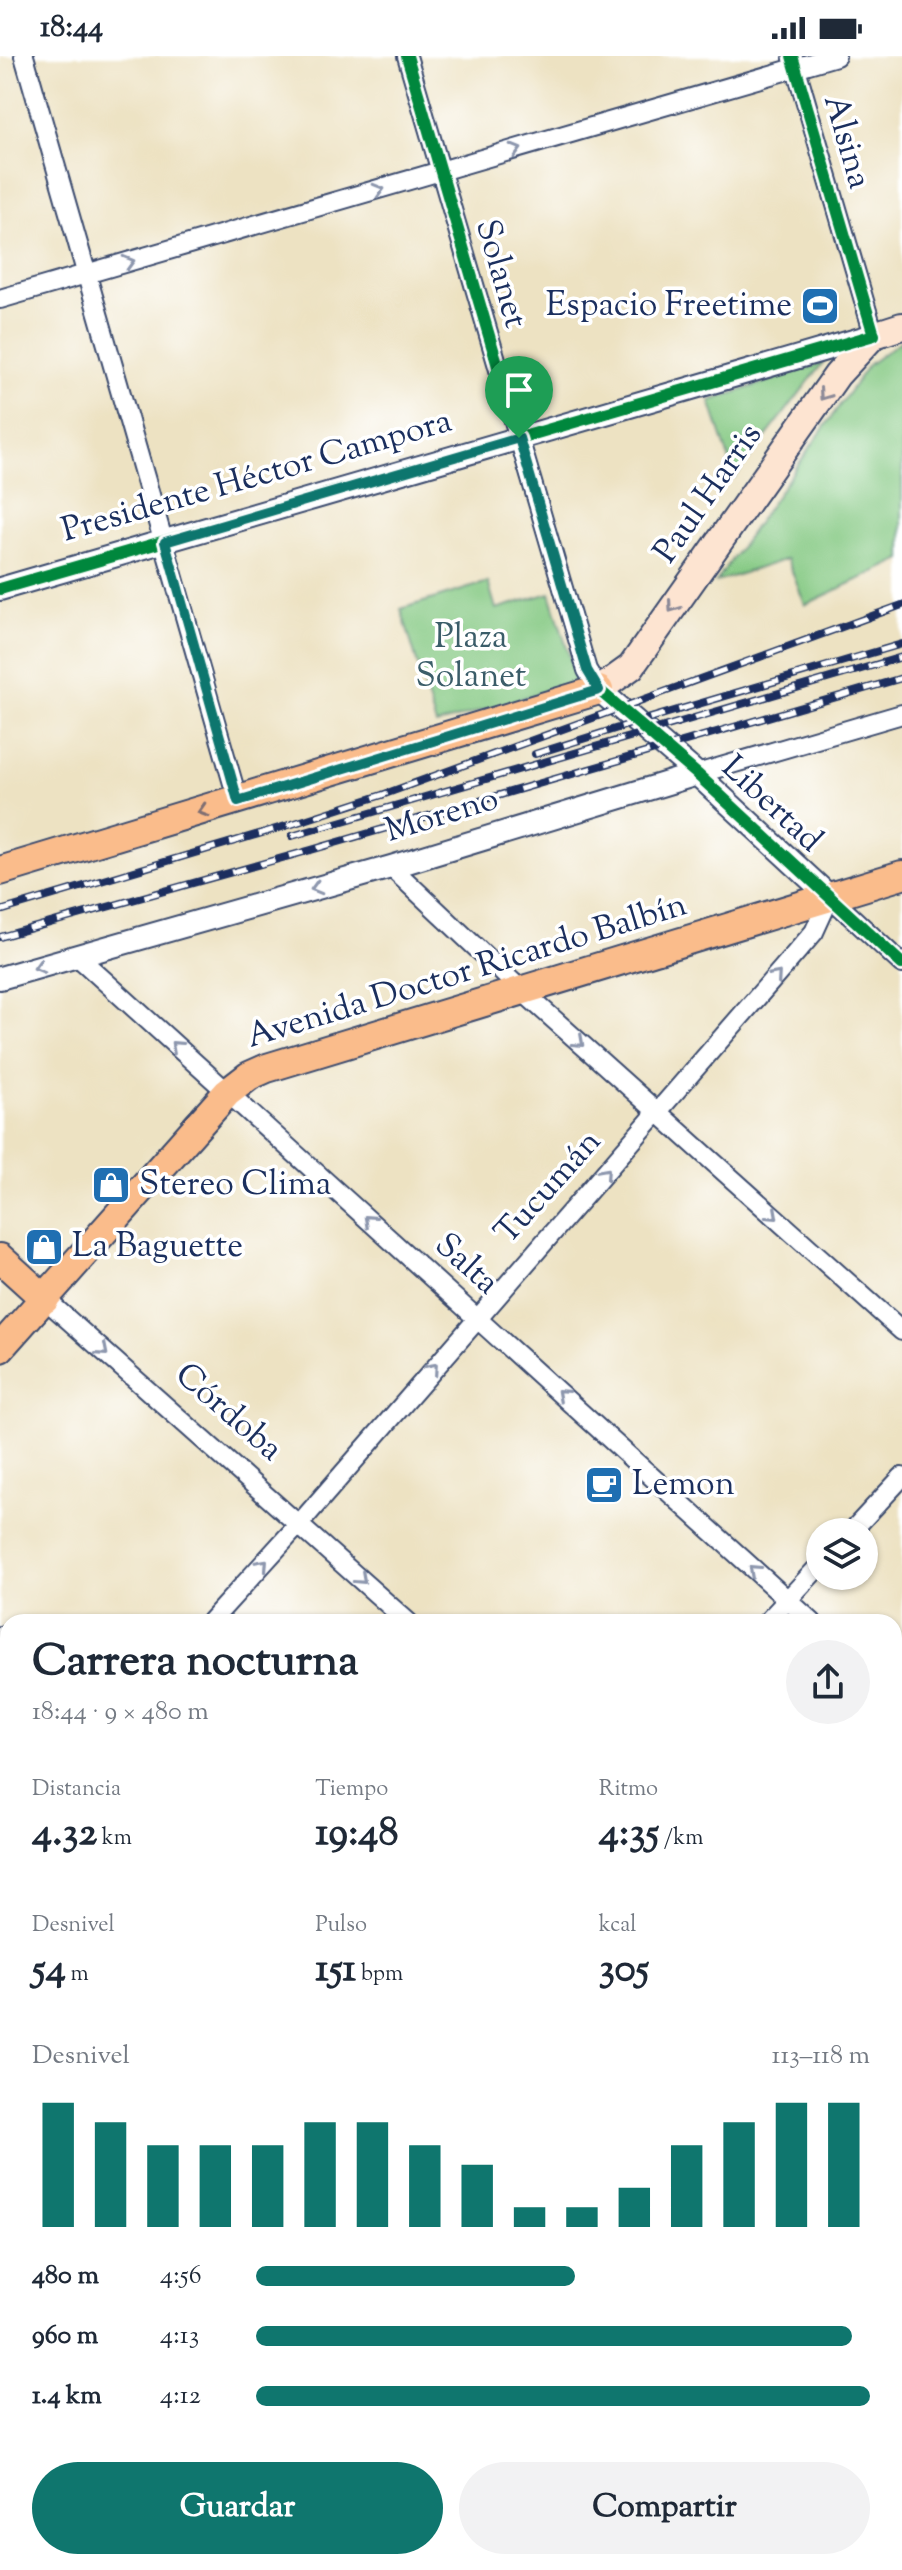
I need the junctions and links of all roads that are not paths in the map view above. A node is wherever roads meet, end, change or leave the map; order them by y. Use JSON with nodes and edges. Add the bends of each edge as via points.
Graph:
{"nodes":[{"id":1,"x":24,"y":56,"type":"edge"},
{"id":2,"x":407,"y":56,"type":"edge"},
{"id":3,"x":836,"y":56,"type":"edge"},
{"id":4,"x":794,"y":62,"type":"edge"},
{"id":5,"x":441,"y":172,"type":"junction"},
{"id":6,"x":86,"y":274,"type":"junction"},
{"id":7,"x":0,"y":299,"type":"edge"},
{"id":8,"x":902,"y":326,"type":"edge"},
{"id":9,"x":874,"y":335,"type":"junction"},
{"id":10,"x":519,"y":438,"type":"junction"},
{"id":11,"x":165,"y":542,"type":"junction"},
{"id":12,"x":0,"y":589,"type":"edge"},
{"id":13,"x":599,"y":690,"type":"junction"},
{"id":14,"x":901,"y":718,"type":"edge"},
{"id":15,"x":697,"y":774,"type":"junction"},
{"id":16,"x":238,"y":801,"type":"junction"},
{"id":17,"x":391,"y":867,"type":"junction"},
{"id":18,"x":0,"y":871,"type":"edge"},
{"id":19,"x":902,"y":875,"type":"edge"},
{"id":20,"x":830,"y":897,"type":"junction"},
{"id":21,"x":77,"y":956,"type":"junction"},
{"id":22,"x":902,"y":964,"type":"edge"},
{"id":23,"x":0,"y":978,"type":"edge"},
{"id":24,"x":521,"y":990,"type":"junction"},
{"id":25,"x":227,"y":1093,"type":"junction"},
{"id":26,"x":659,"y":1112,"type":"junction"},
{"id":27,"x":0,"y":1258,"type":"edge"},
{"id":28,"x":45,"y":1299,"type":"junction"},
{"id":29,"x":477,"y":1317,"type":"junction"},
{"id":30,"x":902,"y":1331,"type":"edge"},
{"id":31,"x":0,"y":1348,"type":"edge"},
{"id":32,"x":902,"y":1477,"type":"edge"},
{"id":33,"x":864,"y":1518,"type":"edge"},
{"id":34,"x":300,"y":1523,"type":"junction"},
{"id":35,"x":806,"y":1580,"type":"edge"},
{"id":36,"x":787,"y":1600,"type":"junction"},
{"id":37,"x":217,"y":1614,"type":"edge"},
{"id":38,"x":399,"y":1614,"type":"edge"},
{"id":39,"x":774,"y":1614,"type":"edge"},
{"id":40,"x":803,"y":1614,"type":"edge"}],
"edges":[{"from":1,"to":6,"type":"street"},
{"from":2,"to":5,"type":"street","name":"Solanet"},
{"from":3,"to":4,"type":"street"},
{"from":5,"to":4,"type":"street","one_way":true},
{"from":4,"to":9,"type":"street","name":"Alsina"},
{"from":6,"to":5,"type":"street","one_way":true},
{"from":5,"to":10,"type":"street","name":"Solanet"},
{"from":6,"to":7,"type":"street"},
{"from":6,"to":11,"type":"street"},
{"from":8,"to":9,"type":"main road","name":"Presidente Héctor Campora"},
{"from":9,"to":10,"type":"street","name":"Presidente Héctor Campora"},
{"from":9,"to":13,"type":"main road","name":"Paul Harris","one_way":true,"via":[[837,375],[631,667]]},
{"from":10,"to":11,"type":"street","name":"Presidente Héctor Campora"},
{"from":10,"to":13,"type":"street","name":"Solanet","via":[[587,670]]},
{"from":11,"to":12,"type":"street","name":"Presidente Héctor Campora"},
{"from":11,"to":16,"type":"street"},
{"from":13,"to":15,"type":"street","name":"Libertad"},
{"from":13,"to":16,"type":"main road"},
{"from":14,"to":15,"type":"street","name":"Moreno"},
{"from":15,"to":17,"type":"street","name":"Moreno"},
{"from":15,"to":20,"type":"street","name":"Libertad"},
{"from":16,"to":18,"type":"main road","one_way":true},
{"from":17,"to":21,"type":"street","name":"Moreno","one_way":true},
{"from":17,"to":24,"type":"street"},
{"from":19,"to":20,"type":"main road","name":"Avenida Doctor Ricardo Balbín"},
{"from":20,"to":22,"type":"street","name":"Libertad"},
{"from":20,"to":24,"type":"main road","name":"Avenida Doctor Ricardo Balbín"},
{"from":26,"to":20,"type":"street","name":"Tucumán","one_way":true,"via":[[814,932]]},
{"from":21,"to":23,"type":"street","name":"Moreno","one_way":true},
{"from":25,"to":21,"type":"street","name":"Salta","one_way":true},
{"from":24,"to":25,"type":"main road","name":"Avenida Doctor Ricardo Balbín","via":[[267,1068]]},
{"from":24,"to":26,"type":"street","one_way":true},
{"from":25,"to":28,"type":"main road","name":"Avenida Doctor Ricardo Balbín"},
{"from":29,"to":25,"type":"street","name":"Salta","one_way":true},
{"from":29,"to":26,"type":"street","name":"Tucumán","one_way":true},
{"from":26,"to":30,"type":"street","one_way":true},
{"from":27,"to":28,"type":"main road","name":"Córdoba"},
{"from":28,"to":31,"type":"main road","name":"Avenida Doctor Ricardo Balbín"},
{"from":28,"to":34,"type":"street","name":"Córdoba","one_way":true},
{"from":34,"to":29,"type":"street","name":"Tucumán","one_way":true},
{"from":36,"to":29,"type":"street","name":"Salta","one_way":true},
{"from":32,"to":33,"type":"street"},
{"from":37,"to":34,"type":"street","name":"Tucumán","one_way":true},
{"from":34,"to":38,"type":"street","name":"Córdoba","one_way":true},
{"from":35,"to":36,"type":"street"},
{"from":36,"to":39,"type":"street"},
{"from":36,"to":40,"type":"street","name":"Salta"}]}
